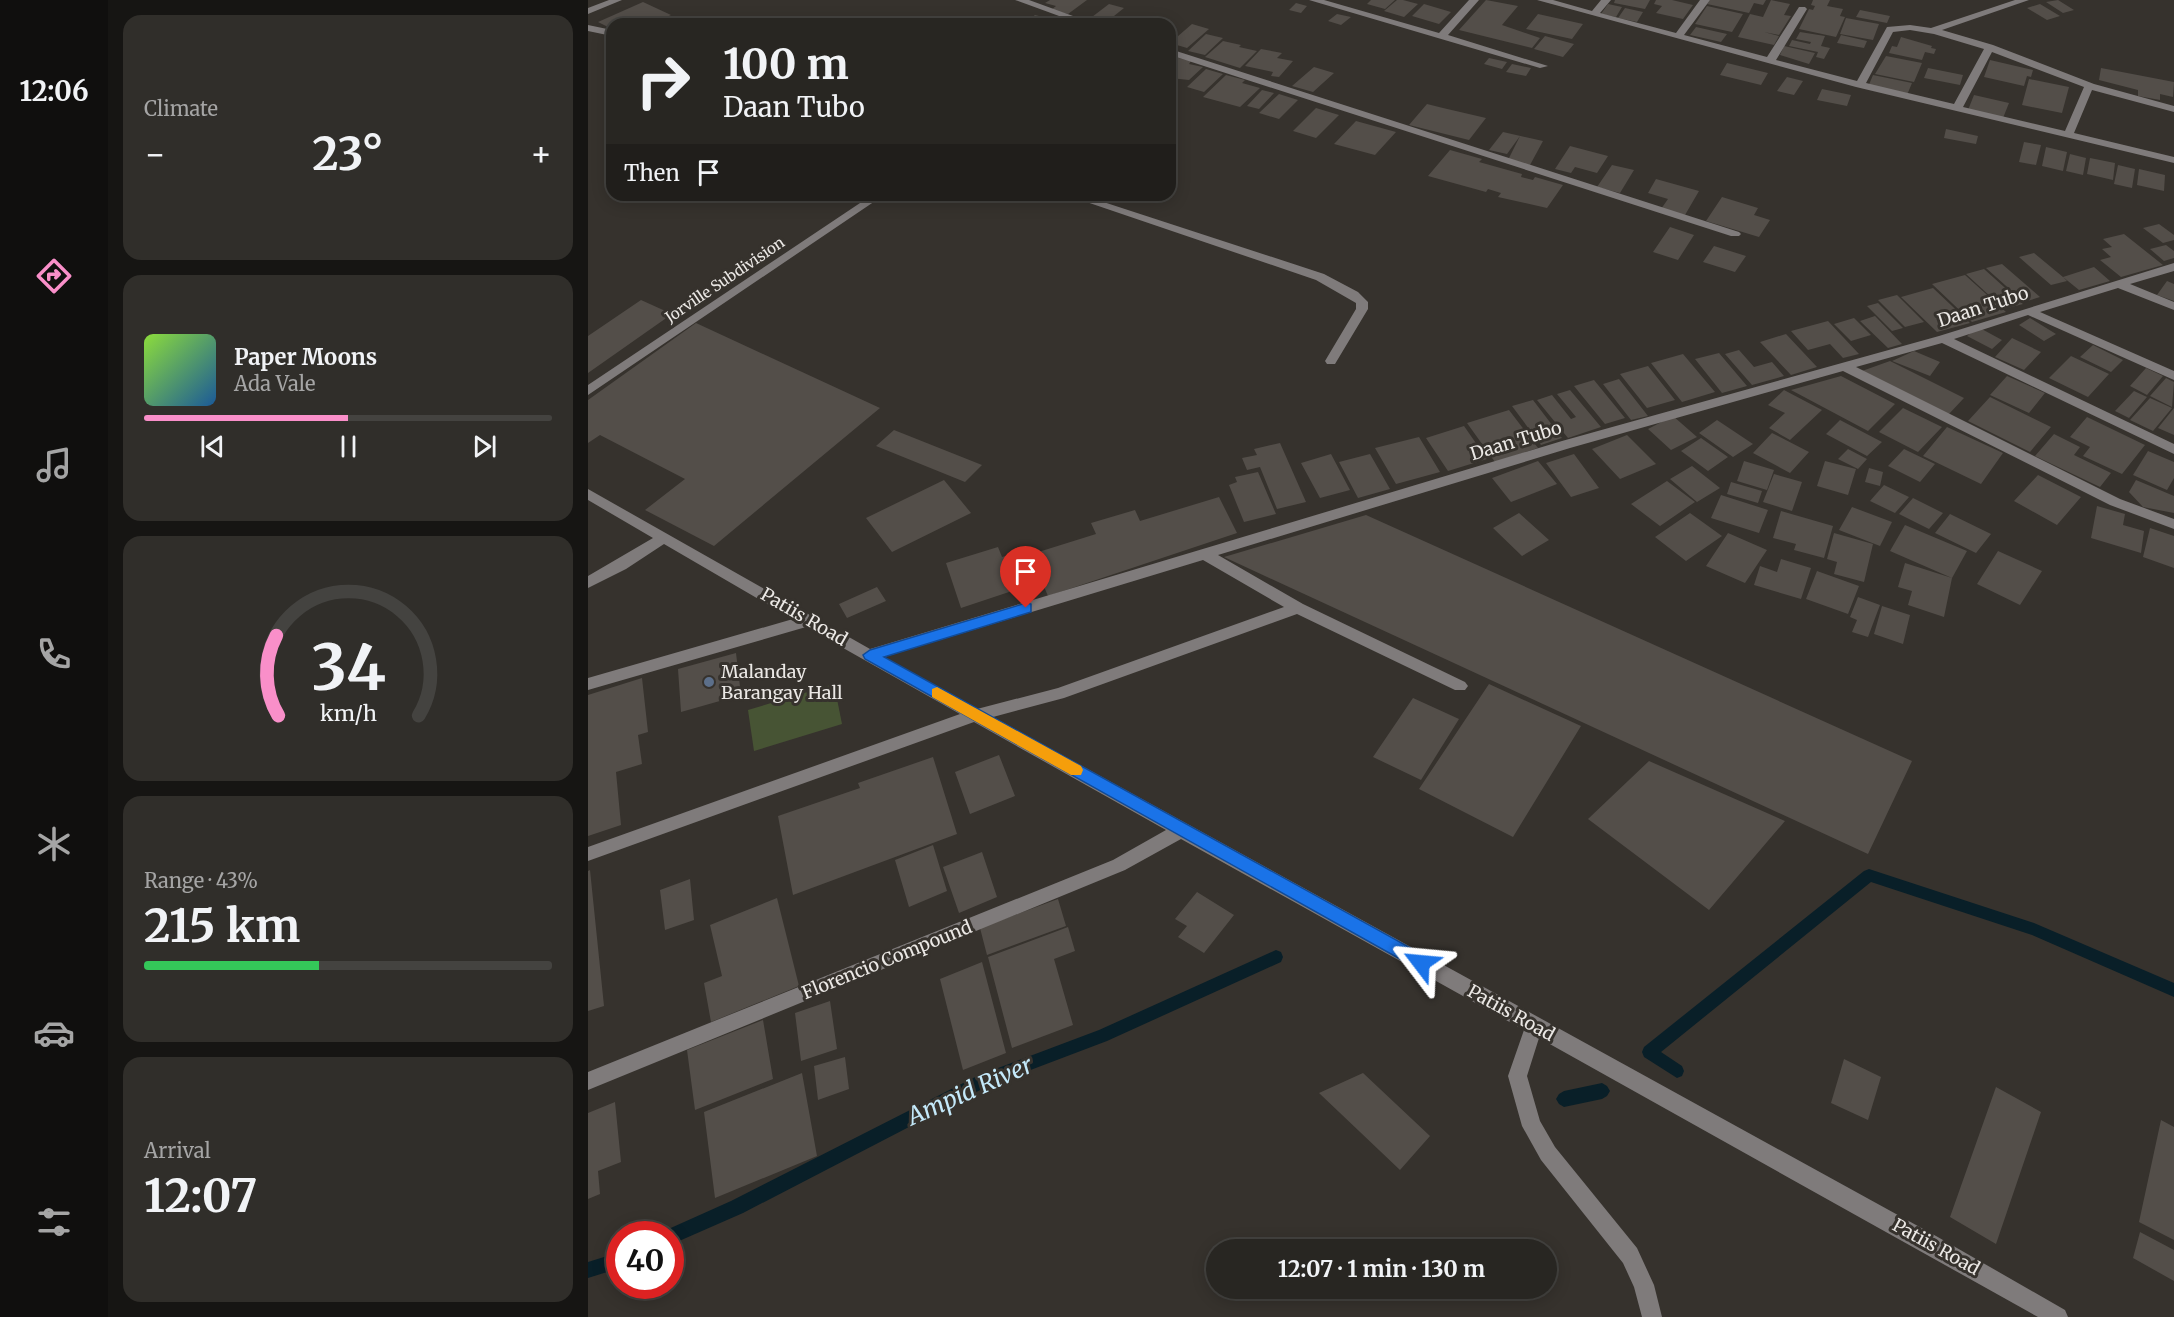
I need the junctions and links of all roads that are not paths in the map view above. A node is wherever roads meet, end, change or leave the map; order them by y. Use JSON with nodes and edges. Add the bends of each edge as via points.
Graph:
{"nodes":[{"id":1,"x":617,"y":0,"type":"edge"},
{"id":2,"x":1020,"y":0,"type":"edge"},
{"id":3,"x":1314,"y":0,"type":"edge"},
{"id":4,"x":1474,"y":0,"type":"edge"},
{"id":5,"x":1542,"y":0,"type":"edge"},
{"id":6,"x":1606,"y":0,"type":"edge"},
{"id":7,"x":1705,"y":0,"type":"edge"},
{"id":8,"x":2024,"y":0,"type":"edge"},
{"id":9,"x":1802,"y":9,"type":"dead end"},
{"id":10,"x":588,"y":11,"type":"edge"},
{"id":11,"x":1594,"y":14,"type":"junction"},
{"id":12,"x":1072,"y":18,"type":"edge"},
{"id":13,"x":588,"y":28,"type":"edge"},
{"id":14,"x":1933,"y":30,"type":"junction"},
{"id":15,"x":606,"y":32,"type":"edge"},
{"id":16,"x":1679,"y":35,"type":"junction"},
{"id":17,"x":1441,"y":37,"type":"junction"},
{"id":18,"x":1989,"y":48,"type":"junction"},
{"id":19,"x":1176,"y":54,"type":"edge"},
{"id":20,"x":1770,"y":61,"type":"junction"},
{"id":21,"x":1543,"y":66,"type":"dead end"},
{"id":22,"x":1860,"y":86,"type":"junction"},
{"id":23,"x":2090,"y":86,"type":"junction"},
{"id":24,"x":1957,"y":109,"type":"junction"},
{"id":25,"x":2174,"y":109,"type":"edge"},
{"id":26,"x":2068,"y":135,"type":"junction"},
{"id":27,"x":2174,"y":160,"type":"edge"},
{"id":28,"x":870,"y":201,"type":"edge"},
{"id":29,"x":1089,"y":201,"type":"edge"},
{"id":30,"x":1736,"y":234,"type":"dead end"},
{"id":31,"x":2174,"y":267,"type":"edge"},
{"id":32,"x":2119,"y":284,"type":"junction"},
{"id":33,"x":2174,"y":306,"type":"edge"},
{"id":34,"x":2028,"y":311,"type":"junction"},
{"id":35,"x":1943,"y":339,"type":"junction"},
{"id":36,"x":1331,"y":361,"type":"dead end"},
{"id":37,"x":1845,"y":367,"type":"junction"},
{"id":38,"x":2174,"y":376,"type":"edge"},
{"id":39,"x":588,"y":391,"type":"edge"},
{"id":40,"x":2174,"y":449,"type":"edge"},
{"id":41,"x":588,"y":494,"type":"edge"},
{"id":42,"x":2174,"y":524,"type":"edge"},
{"id":43,"x":663,"y":538,"type":"junction"},
{"id":44,"x":1205,"y":554,"type":"junction"},
{"id":45,"x":588,"y":583,"type":"edge"},
{"id":46,"x":1298,"y":608,"type":"junction"},
{"id":47,"x":809,"y":620,"type":"junction"},
{"id":48,"x":870,"y":655,"type":"junction"},
{"id":49,"x":588,"y":684,"type":"edge"},
{"id":50,"x":1460,"y":686,"type":"dead end"},
{"id":51,"x":977,"y":715,"type":"junction"},
{"id":52,"x":1182,"y":830,"type":"junction"},
{"id":53,"x":588,"y":854,"type":"edge"},
{"id":54,"x":1535,"y":1026,"type":"junction"},
{"id":55,"x":588,"y":1081,"type":"edge"},
{"id":56,"x":1652,"y":1317,"type":"edge"},
{"id":57,"x":2058,"y":1317,"type":"edge"}],
"edges":[{"from":1,"to":10,"type":"street"},
{"from":2,"to":12,"type":"street"},
{"from":3,"to":17,"type":"street"},
{"from":4,"to":17,"type":"street"},
{"from":5,"to":11,"type":"street"},
{"from":6,"to":11,"type":"street"},
{"from":7,"to":16,"type":"street"},
{"from":8,"to":14,"type":"street"},
{"from":9,"to":20,"type":"street"},
{"from":11,"to":16,"type":"street"},
{"from":13,"to":15,"type":"street"},
{"from":14,"to":18,"type":"street"},
{"from":14,"to":22,"type":"street","via":[[1899,26],[1890,29]]},
{"from":16,"to":20,"type":"street"},
{"from":17,"to":21,"type":"street"},
{"from":18,"to":23,"type":"street"},
{"from":18,"to":24,"type":"street"},
{"from":19,"to":30,"type":"street"},
{"from":20,"to":22,"type":"street"},
{"from":22,"to":24,"type":"street"},
{"from":23,"to":25,"type":"street"},
{"from":23,"to":26,"type":"street"},
{"from":24,"to":26,"type":"street"},
{"from":26,"to":27,"type":"street"},
{"from":28,"to":39,"type":"street","name":"Jorville Subdivision"},
{"from":29,"to":36,"type":"street","via":[[1320,277],[1354,295],[1362,302],[1362,309]]},
{"from":31,"to":32,"type":"street","name":"Daan Tubo"},
{"from":32,"to":33,"type":"street"},
{"from":32,"to":34,"type":"street","name":"Daan Tubo"},
{"from":34,"to":35,"type":"street","name":"Daan Tubo"},
{"from":34,"to":38,"type":"street"},
{"from":35,"to":37,"type":"street","name":"Daan Tubo"},
{"from":35,"to":40,"type":"street"},
{"from":37,"to":42,"type":"street","via":[[2115,502]]},
{"from":37,"to":44,"type":"street","name":"Daan Tubo","via":[[1567,444]]},
{"from":41,"to":43,"type":"street","name":"Patiis Road"},
{"from":43,"to":45,"type":"street"},
{"from":43,"to":47,"type":"street","name":"Patiis Road"},
{"from":44,"to":46,"type":"street"},
{"from":44,"to":48,"type":"street","name":"Daan Tubo"},
{"from":46,"to":50,"type":"street"},
{"from":46,"to":51,"type":"street","via":[[1059,694]]},
{"from":47,"to":48,"type":"street","name":"Patiis Road"},
{"from":47,"to":49,"type":"street"},
{"from":48,"to":51,"type":"street","name":"Patiis Road"},
{"from":51,"to":52,"type":"street","name":"Patiis Road"},
{"from":51,"to":53,"type":"street"},
{"from":52,"to":54,"type":"street","name":"Patiis Road"},
{"from":52,"to":55,"type":"street","name":"Florencio Compound","via":[[1119,866]]},
{"from":54,"to":56,"type":"street","via":[[1517,1075],[1526,1118],[1536,1138],[1621,1241],[1643,1281]]},
{"from":54,"to":57,"type":"street","name":"Patiis Road"}]}
